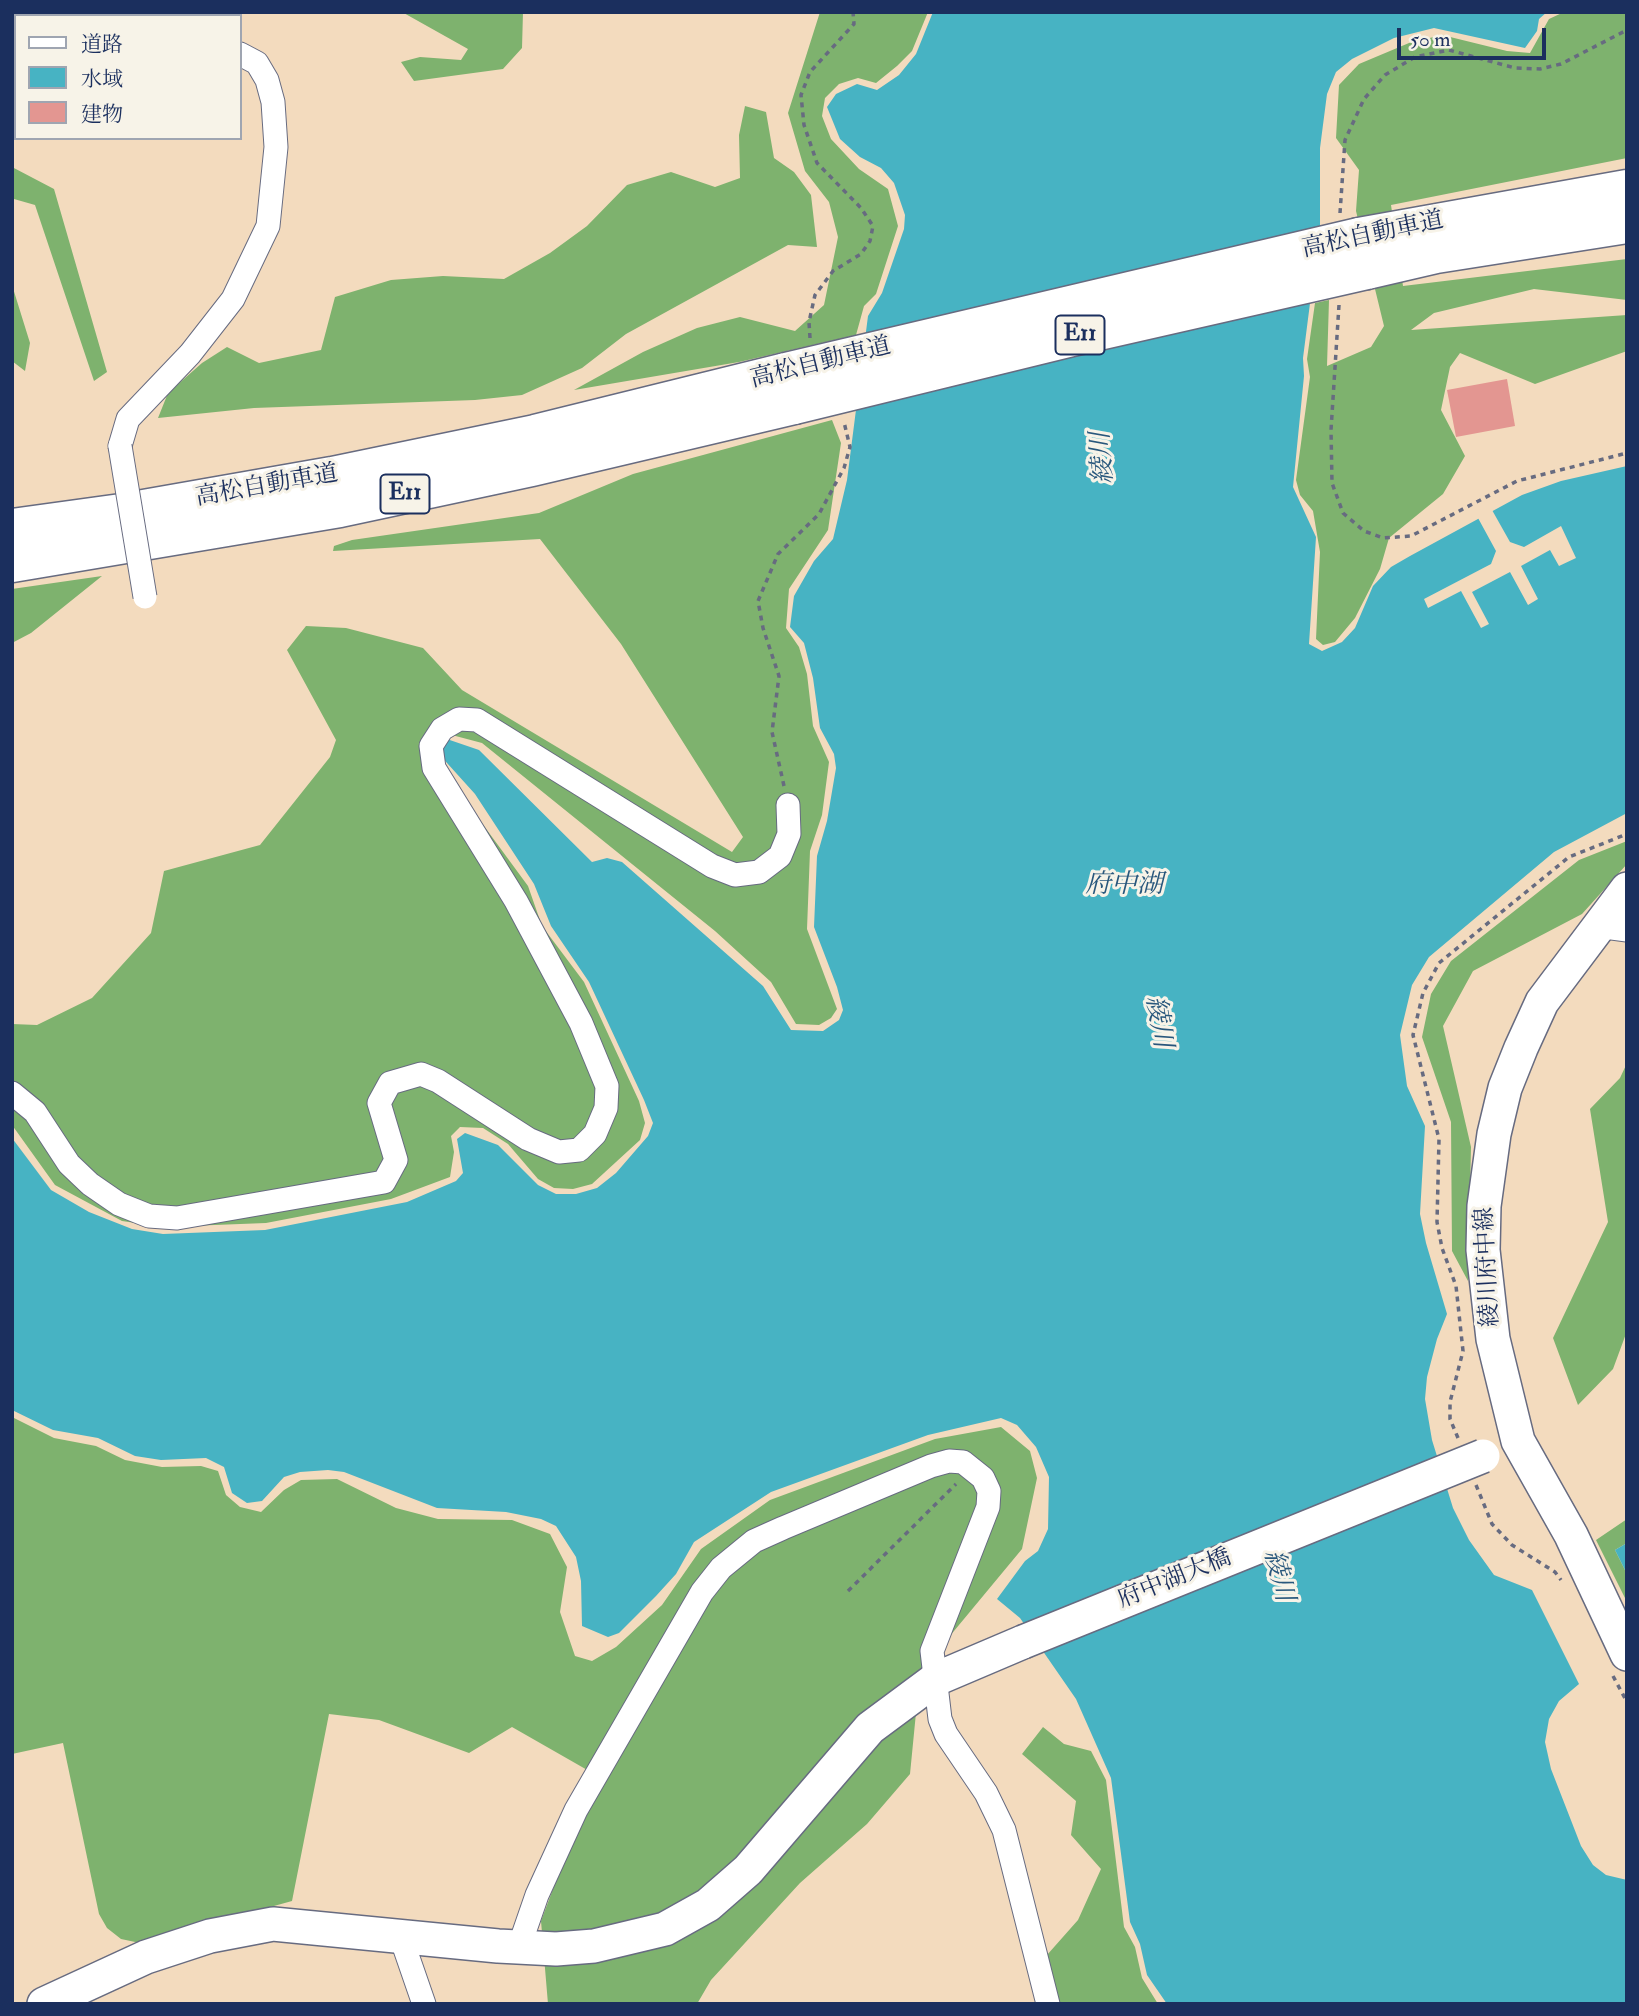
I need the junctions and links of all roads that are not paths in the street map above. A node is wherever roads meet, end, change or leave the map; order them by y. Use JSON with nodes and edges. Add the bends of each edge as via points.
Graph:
{"nodes":[{"id":1,"x":242,"y":55,"type":"edge"},
{"id":2,"x":1627,"y":177,"type":"edge"},
{"id":3,"x":1627,"y":189,"type":"edge"},
{"id":4,"x":1429,"y":223,"type":"junction"},
{"id":5,"x":1627,"y":224,"type":"edge"},
{"id":6,"x":1351,"y":257,"type":"junction"},
{"id":7,"x":790,"y":389,"type":"junction"},
{"id":8,"x":12,"y":528,"type":"edge"},
{"id":9,"x":12,"y":563,"type":"edge"},
{"id":10,"x":145,"y":597,"type":"dead end"},
{"id":11,"x":788,"y":805,"type":"dead end"},
{"id":12,"x":1627,"y":889,"type":"edge"},
{"id":13,"x":1612,"y":928,"type":"edge"},
{"id":14,"x":12,"y":1093,"type":"edge"},
{"id":15,"x":1518,"y":1441,"type":"junction"},
{"id":16,"x":1627,"y":1654,"type":"edge"},
{"id":17,"x":936,"y":1679,"type":"junction"},
{"id":18,"x":404,"y":1936,"type":"junction"},
{"id":19,"x":519,"y":1947,"type":"junction"},
{"id":20,"x":44,"y":2004,"type":"edge"},
{"id":21,"x":424,"y":2004,"type":"edge"},
{"id":22,"x":1048,"y":2004,"type":"edge"}],
"edges":[{"from":1,"to":10,"type":"street","bridge":true,"via":[[257,63],[273,103],[276,147],[268,226],[233,299],[190,354],[128,419],[120,446]]},
{"from":2,"to":4,"type":"highway"},
{"from":3,"to":4,"type":"highway","name":"高松自動車道","number":"E11"},
{"from":4,"to":6,"type":"highway","name":"高松自動車道","number":"E11"},
{"from":5,"to":6,"type":"highway","name":"高松自動車道","number":"E11","via":[[1436,254]]},
{"from":6,"to":7,"type":"highway","name":"高松自動車道","number":"E11","bridge":true},
{"from":7,"to":8,"type":"highway","name":"高松自動車道","number":"E11","via":[[332,476]]},
{"from":7,"to":9,"type":"highway","name":"高松自動車道","number":"E11","via":[[532,467],[340,508]]},
{"from":11,"to":14,"type":"street","via":[[789,834],[779,856],[759,872],[735,875],[712,866],[477,720],[458,719],[442,729],[431,746],[434,768],[516,901],[581,1023],[607,1086],[606,1108],[595,1134],[579,1150],[559,1152],[528,1139],[421,1074],[390,1083],[380,1103],[396,1160],[384,1182],[177,1217],[149,1216],[119,1204],[90,1184],[69,1164],[35,1112]]},
{"from":12,"to":13,"type":"street","name":"綾川府中線"},
{"from":13,"to":15,"type":"street","name":"綾川府中線","via":[[1542,1002],[1505,1088],[1488,1167],[1483,1250],[1487,1297],[1500,1376]]},
{"from":15,"to":16,"type":"street","name":"綾川府中線","via":[[1571,1535]]},
{"from":15,"to":17,"type":"street","name":"府中湖大橋","bridge":true},
{"from":17,"to":19,"type":"street","name":"府中湖大橋","via":[[870,1728],[748,1870],[708,1905],[665,1929],[628,1940],[594,1946]]},
{"from":17,"to":19,"type":"street","via":[[932,1650],[988,1507],[989,1491],[983,1478],[963,1462],[931,1466],[754,1541],[721,1568],[702,1592],[576,1810]]},
{"from":17,"to":22,"type":"street","via":[[946,1734],[986,1793],[1004,1830]]},
{"from":18,"to":19,"type":"street","name":"府中湖大橋"},
{"from":18,"to":20,"type":"street","name":"府中湖大橋","via":[[273,1924],[210,1936],[146,1957]]},
{"from":18,"to":21,"type":"street"}]}
